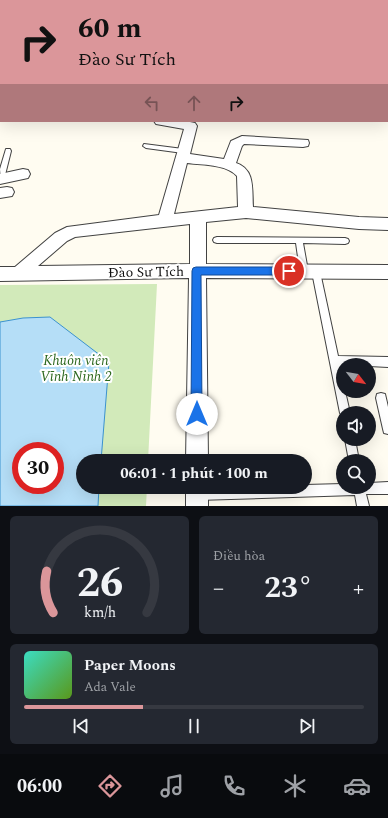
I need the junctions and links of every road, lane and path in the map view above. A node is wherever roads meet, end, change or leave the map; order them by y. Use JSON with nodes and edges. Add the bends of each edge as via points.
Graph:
{"nodes":[{"id":1,"x":172,"y":122,"type":"edge"},
{"id":2,"x":195,"y":124,"type":"edge"},
{"id":3,"x":303,"y":144,"type":"dead end"},
{"id":4,"x":146,"y":146,"type":"dead end"},
{"id":5,"x":8,"y":151,"type":"dead end"},
{"id":6,"x":182,"y":154,"type":"junction"},
{"id":7,"x":228,"y":165,"type":"junction"},
{"id":8,"x":23,"y":174,"type":"dead end"},
{"id":9,"x":0,"y":179,"type":"edge"},
{"id":10,"x":246,"y":212,"type":"junction"},
{"id":11,"x":198,"y":217,"type":"junction"},
{"id":12,"x":165,"y":220,"type":"junction"},
{"id":13,"x":388,"y":224,"type":"edge"},
{"id":14,"x":217,"y":240,"type":"dead end"},
{"id":15,"x":299,"y":240,"type":"junction"},
{"id":16,"x":345,"y":241,"type":"dead end"},
{"id":17,"x":196,"y":271,"type":"junction"},
{"id":18,"x":310,"y":272,"type":"junction"},
{"id":19,"x":388,"y":272,"type":"edge"},
{"id":20,"x":19,"y":273,"type":"junction"},
{"id":21,"x":0,"y":274,"type":"edge"},
{"id":22,"x":335,"y":361,"type":"junction"},
{"id":23,"x":388,"y":362,"type":"edge"},
{"id":24,"x":381,"y":398,"type":"dead end"},
{"id":25,"x":344,"y":406,"type":"edge"},
{"id":26,"x":388,"y":429,"type":"edge"},
{"id":27,"x":197,"y":454,"type":"edge"},
{"id":28,"x":376,"y":488,"type":"edge"},
{"id":29,"x":388,"y":488,"type":"edge"},
{"id":30,"x":336,"y":489,"type":"edge"},
{"id":31,"x":360,"y":494,"type":"edge"},
{"id":32,"x":197,"y":496,"type":"edge"},
{"id":33,"x":363,"y":506,"type":"edge"}],
"edges":[{"from":1,"to":2,"type":"street"},
{"from":2,"to":6,"type":"street"},
{"from":3,"to":7,"type":"street","via":[[242,140],[236,144]]},
{"from":4,"to":6,"type":"lane"},
{"from":5,"to":9,"type":"lane"},
{"from":6,"to":7,"type":"street"},
{"from":6,"to":12,"type":"street"},
{"from":7,"to":10,"type":"street","via":[[241,170],[244,175]]},
{"from":8,"to":9,"type":"street"},
{"from":10,"to":11,"type":"street"},
{"from":10,"to":13,"type":"street"},
{"from":11,"to":12,"type":"street"},
{"from":11,"to":17,"type":"street"},
{"from":12,"to":20,"type":"street","via":[[72,231],[61,237]]},
{"from":14,"to":15,"type":"lane"},
{"from":15,"to":16,"type":"lane"},
{"from":15,"to":18,"type":"lane"},
{"from":17,"to":18,"type":"street","name":"Đào Sư Tích"},
{"from":17,"to":20,"type":"street","name":"Đào Sư Tích"},
{"from":17,"to":27,"type":"street"},
{"from":18,"to":19,"type":"street","name":"Đào Sư Tích"},
{"from":18,"to":22,"type":"lane"},
{"from":20,"to":21,"type":"street","name":"Đào Sư Tích"},
{"from":22,"to":23,"type":"lane"},
{"from":22,"to":25,"type":"lane"},
{"from":24,"to":26,"type":"lane"},
{"from":28,"to":29,"type":"lane"},
{"from":30,"to":32,"type":"lane"},
{"from":31,"to":33,"type":"lane"}]}
